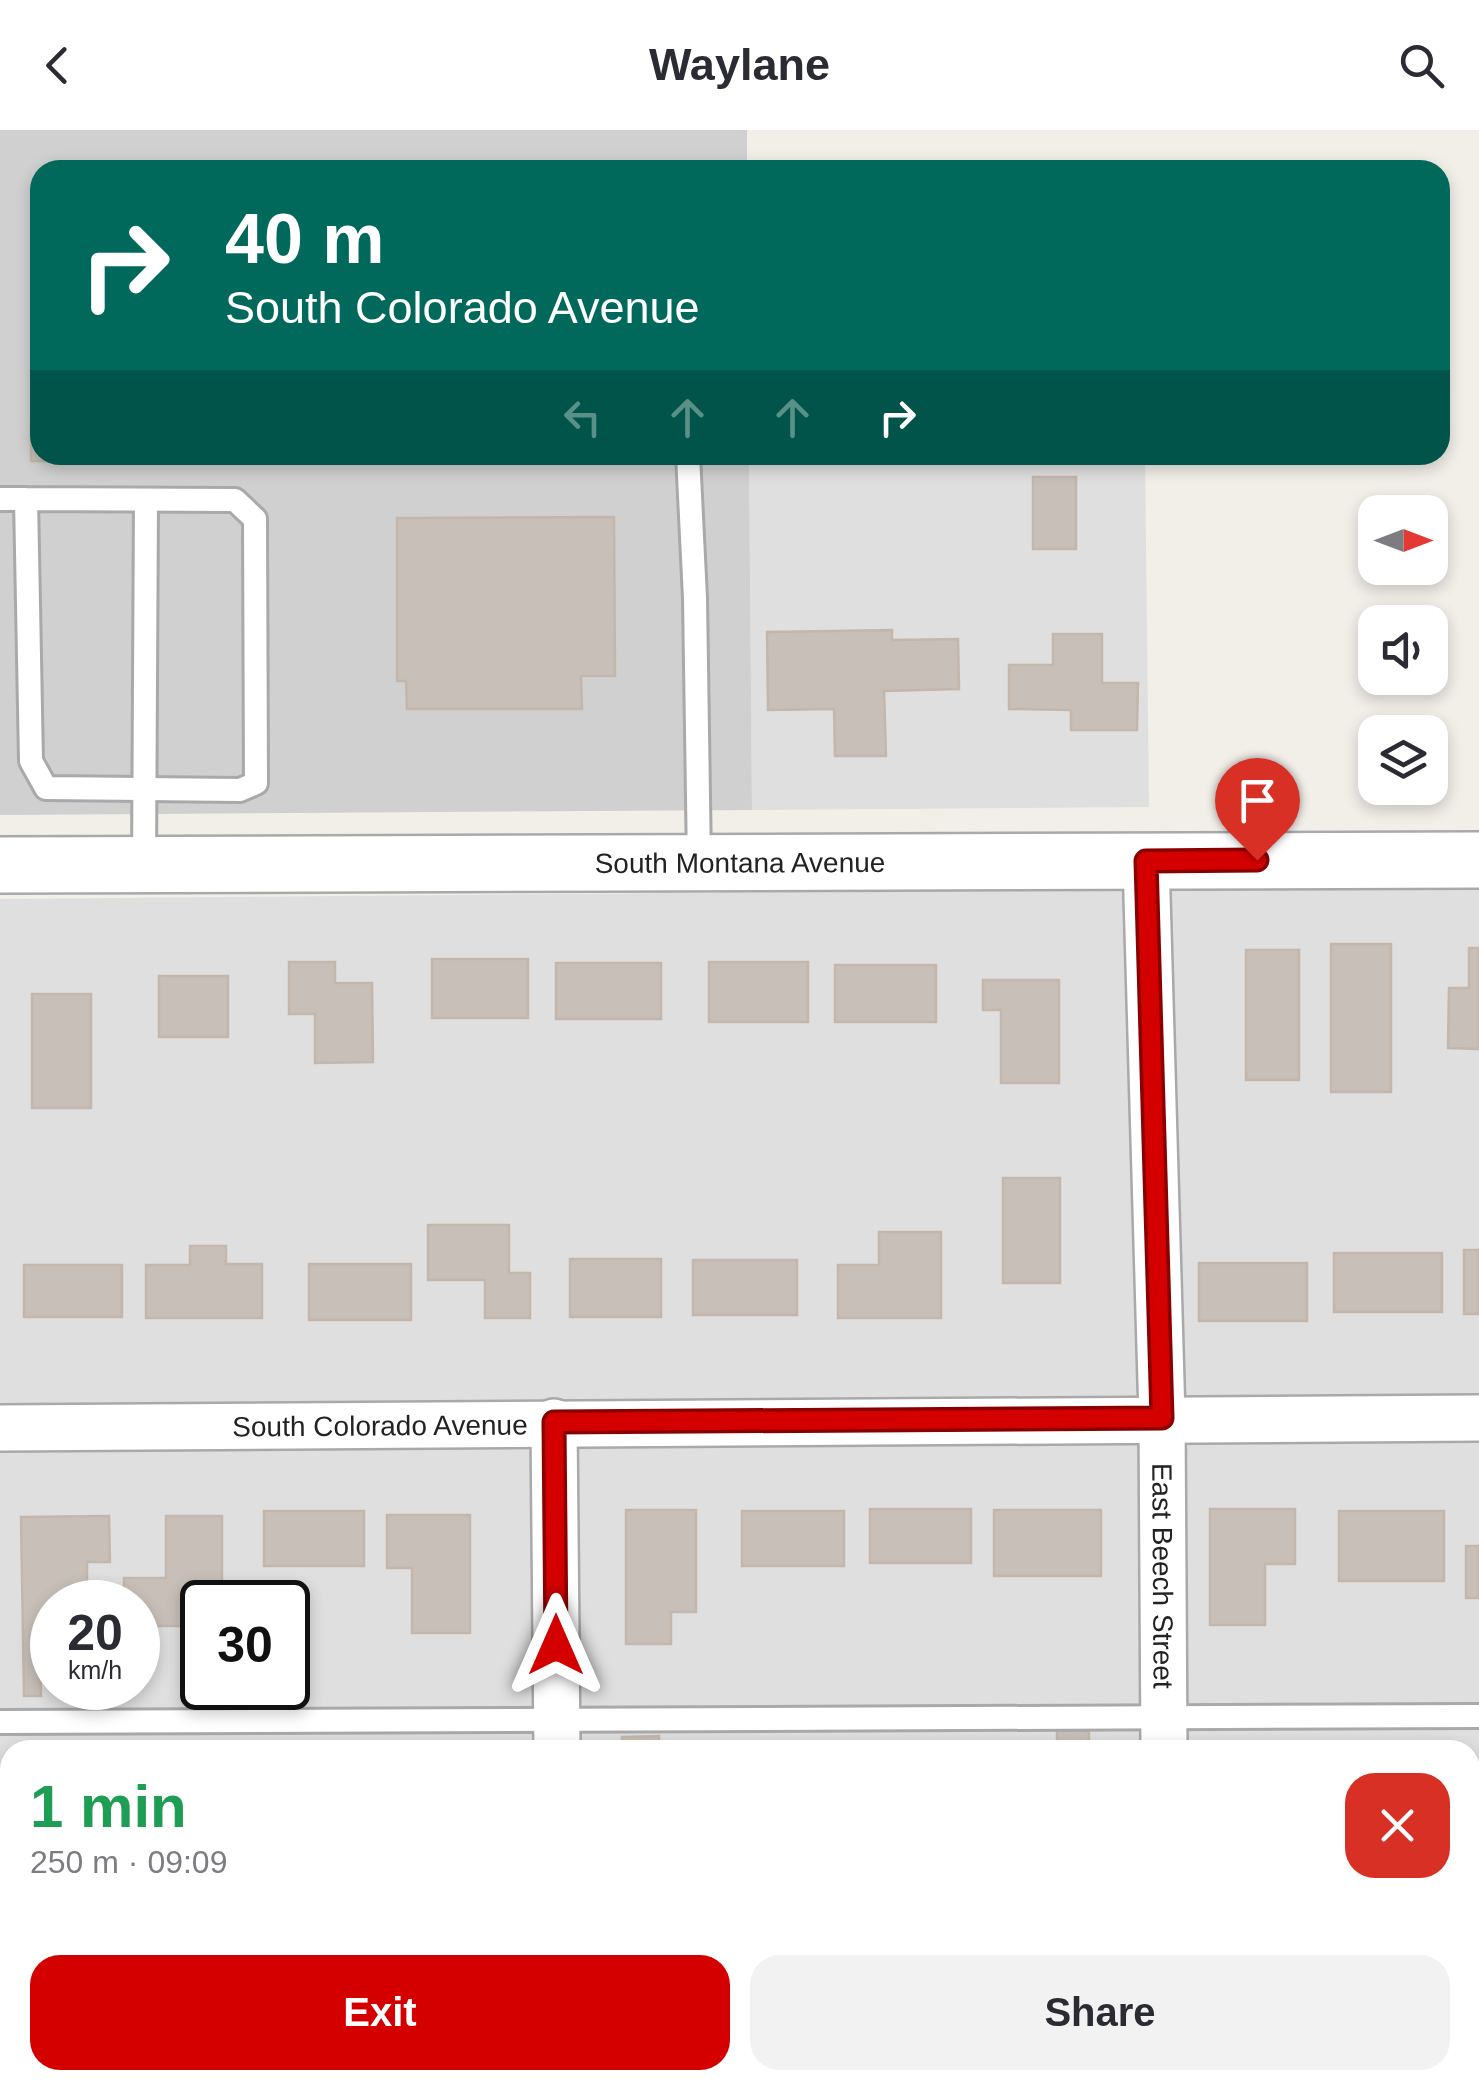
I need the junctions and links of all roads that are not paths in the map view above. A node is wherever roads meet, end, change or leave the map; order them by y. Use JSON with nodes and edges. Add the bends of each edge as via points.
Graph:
{"nodes":[{"id":1,"x":688,"y":465,"type":"edge"},
{"id":2,"x":0,"y":499,"type":"edge"},
{"id":3,"x":26,"y":499,"type":"junction"},
{"id":4,"x":146,"y":500,"type":"junction"},
{"id":5,"x":144,"y":789,"type":"junction"},
{"id":6,"x":1479,"y":860,"type":"edge"},
{"id":7,"x":1146,"y":861,"type":"junction"},
{"id":8,"x":700,"y":863,"type":"junction"},
{"id":9,"x":144,"y":865,"type":"junction"},
{"id":10,"x":0,"y":866,"type":"edge"},
{"id":11,"x":1162,"y":1418,"type":"junction"},
{"id":12,"x":1479,"y":1418,"type":"edge"},
{"id":13,"x":554,"y":1422,"type":"junction"},
{"id":14,"x":0,"y":1428,"type":"edge"},
{"id":15,"x":1479,"y":1716,"type":"edge"},
{"id":16,"x":0,"y":1722,"type":"edge"},
{"id":17,"x":1164,"y":1733,"type":"edge"},
{"id":18,"x":556,"y":1735,"type":"edge"}],
"edges":[{"from":1,"to":8,"type":"lane"},
{"from":2,"to":3,"type":"lane"},
{"from":3,"to":4,"type":"lane"},
{"from":3,"to":5,"type":"lane","via":[[31,761],[46,788]]},
{"from":4,"to":5,"type":"lane"},
{"from":4,"to":5,"type":"lane","via":[[235,500],[255,519],[256,783],[240,790]]},
{"from":5,"to":9,"type":"lane"},
{"from":6,"to":7,"type":"street","name":"South Montana Avenue"},
{"from":7,"to":8,"type":"street","name":"South Montana Avenue"},
{"from":7,"to":11,"type":"street","name":"East Beech Street"},
{"from":8,"to":9,"type":"street","name":"South Montana Avenue"},
{"from":9,"to":10,"type":"street","name":"South Montana Avenue"},
{"from":11,"to":12,"type":"street","name":"South Colorado Avenue"},
{"from":11,"to":13,"type":"street","name":"South Colorado Avenue"},
{"from":11,"to":17,"type":"street","name":"East Beech Street"},
{"from":13,"to":14,"type":"street","name":"South Colorado Avenue"},
{"from":13,"to":18,"type":"street"},
{"from":15,"to":17,"type":"lane"},
{"from":16,"to":18,"type":"lane"},
{"from":17,"to":18,"type":"lane"}]}
